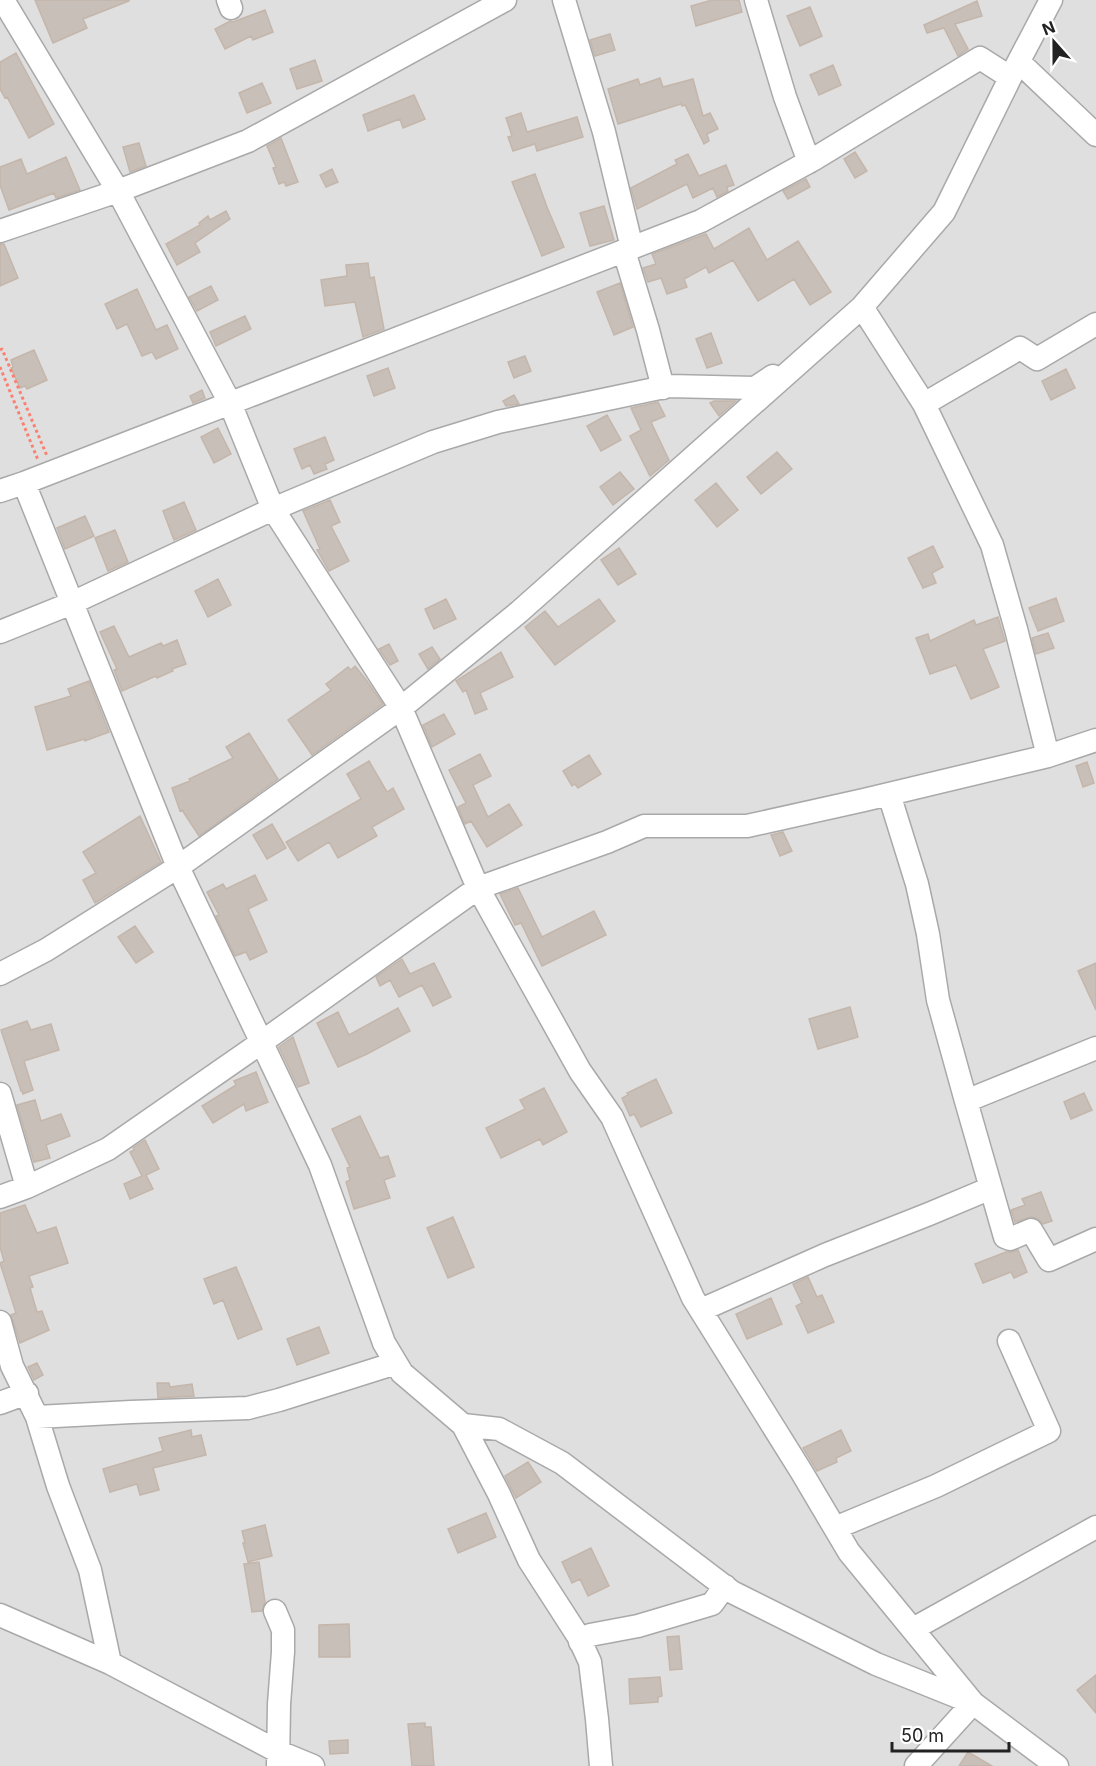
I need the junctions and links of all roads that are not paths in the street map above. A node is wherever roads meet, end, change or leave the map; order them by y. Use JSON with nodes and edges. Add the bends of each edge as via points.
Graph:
{"nodes":[{"id":1,"x":3,"y":0,"type":"edge"},
{"id":2,"x":504,"y":0,"type":"edge"},
{"id":3,"x":564,"y":0,"type":"edge"},
{"id":4,"x":756,"y":0,"type":"edge"},
{"id":5,"x":1051,"y":0,"type":"edge"},
{"id":6,"x":1015,"y":69,"type":"junction"},
{"id":7,"x":1096,"y":135,"type":"edge"},
{"id":8,"x":809,"y":162,"type":"junction"},
{"id":9,"x":118,"y":191,"type":"junction"},
{"id":10,"x":0,"y":231,"type":"edge"},
{"id":11,"x":628,"y":249,"type":"junction"},
{"id":12,"x":861,"y":307,"type":"junction"},
{"id":13,"x":1096,"y":324,"type":"edge"},
{"id":14,"x":817,"y":348,"type":"junction"},
{"id":15,"x":663,"y":388,"type":"junction"},
{"id":16,"x":230,"y":403,"type":"junction"},
{"id":17,"x":924,"y":405,"type":"junction"},
{"id":18,"x":41,"y":477,"type":"junction"},
{"id":19,"x":0,"y":491,"type":"edge"},
{"id":20,"x":273,"y":509,"type":"junction"},
{"id":21,"x":72,"y":603,"type":"junction"},
{"id":22,"x":0,"y":632,"type":"edge"},
{"id":23,"x":401,"y":708,"type":"junction"},
{"id":24,"x":1095,"y":742,"type":"edge"},
{"id":25,"x":1047,"y":756,"type":"junction"},
{"id":26,"x":889,"y":794,"type":"junction"},
{"id":27,"x":178,"y":867,"type":"junction"},
{"id":28,"x":478,"y":888,"type":"junction"},
{"id":29,"x":0,"y":974,"type":"edge"},
{"id":30,"x":262,"y":1042,"type":"junction"},
{"id":31,"x":1096,"y":1048,"type":"edge"},
{"id":32,"x":0,"y":1094,"type":"edge"},
{"id":33,"x":966,"y":1101,"type":"junction"},
{"id":34,"x":27,"y":1187,"type":"junction"},
{"id":35,"x":990,"y":1188,"type":"junction"},
{"id":36,"x":0,"y":1197,"type":"edge"},
{"id":37,"x":1096,"y":1239,"type":"edge"},
{"id":38,"x":701,"y":1310,"type":"junction"},
{"id":39,"x":0,"y":1323,"type":"edge"},
{"id":40,"x":1009,"y":1341,"type":"dead end"},
{"id":41,"x":396,"y":1363,"type":"junction"},
{"id":42,"x":27,"y":1393,"type":"junction"},
{"id":43,"x":0,"y":1403,"type":"edge"},
{"id":44,"x":38,"y":1417,"type":"junction"},
{"id":45,"x":463,"y":1425,"type":"junction"},
{"id":46,"x":835,"y":1527,"type":"junction"},
{"id":47,"x":1096,"y":1527,"type":"edge"},
{"id":48,"x":725,"y":1586,"type":"junction"},
{"id":49,"x":275,"y":1611,"type":"dead end"},
{"id":50,"x":0,"y":1615,"type":"edge"},
{"id":51,"x":913,"y":1629,"type":"junction"},
{"id":52,"x":580,"y":1642,"type":"junction"},
{"id":53,"x":110,"y":1663,"type":"junction"},
{"id":54,"x":973,"y":1703,"type":"junction"},
{"id":55,"x":278,"y":1759,"type":"edge"},
{"id":56,"x":313,"y":1766,"type":"edge"},
{"id":57,"x":601,"y":1766,"type":"edge"},
{"id":58,"x":916,"y":1766,"type":"edge"},
{"id":59,"x":1057,"y":1766,"type":"edge"}],
"edges":[{"from":1,"to":9,"type":"street"},
{"from":2,"to":9,"type":"street","via":[[248,141]]},
{"from":3,"to":11,"type":"street","via":[[604,132]]},
{"from":4,"to":8,"type":"street"},
{"from":5,"to":6,"type":"street"},
{"from":6,"to":7,"type":"street"},
{"from":6,"to":8,"type":"street","via":[[1005,74],[980,58]]},
{"from":6,"to":12,"type":"street","via":[[944,212]]},
{"from":8,"to":11,"type":"street","via":[[701,221]]},
{"from":9,"to":10,"type":"street"},
{"from":9,"to":16,"type":"street"},
{"from":11,"to":15,"type":"street"},
{"from":11,"to":16,"type":"street"},
{"from":12,"to":14,"type":"street"},
{"from":12,"to":17,"type":"street"},
{"from":13,"to":17,"type":"street","via":[[1037,359],[1020,348]]},
{"from":14,"to":15,"type":"street","via":[[755,388]]},
{"from":14,"to":23,"type":"street","via":[[519,612]]},
{"from":15,"to":20,"type":"street","via":[[498,422],[433,442]]},
{"from":16,"to":18,"type":"street"},
{"from":16,"to":20,"type":"street"},
{"from":17,"to":25,"type":"street","via":[[992,545]]},
{"from":18,"to":19,"type":"street"},
{"from":18,"to":21,"type":"street"},
{"from":20,"to":21,"type":"street"},
{"from":20,"to":23,"type":"street"},
{"from":21,"to":22,"type":"street"},
{"from":21,"to":27,"type":"street"},
{"from":23,"to":27,"type":"street"},
{"from":23,"to":28,"type":"street"},
{"from":24,"to":25,"type":"street"},
{"from":25,"to":26,"type":"street"},
{"from":26,"to":28,"type":"street","via":[[747,826],[644,826]]},
{"from":26,"to":33,"type":"street","via":[[917,884],[938,1000]]},
{"from":27,"to":29,"type":"street","via":[[46,950]]},
{"from":27,"to":30,"type":"street"},
{"from":28,"to":30,"type":"street"},
{"from":28,"to":38,"type":"street","via":[[580,1071],[612,1117]]},
{"from":30,"to":34,"type":"street","via":[[108,1149]]},
{"from":30,"to":41,"type":"street","via":[[320,1165],[384,1343]]},
{"from":31,"to":33,"type":"street"},
{"from":32,"to":34,"type":"street"},
{"from":33,"to":35,"type":"street"},
{"from":34,"to":36,"type":"street"},
{"from":35,"to":37,"type":"street","via":[[1005,1237],[1010,1239],[1031,1230],[1049,1260]]},
{"from":35,"to":38,"type":"street"},
{"from":38,"to":46,"type":"street"},
{"from":39,"to":42,"type":"street","via":[[12,1366]]},
{"from":40,"to":46,"type":"street","via":[[1049,1431],[936,1486]]},
{"from":41,"to":44,"type":"street","via":[[248,1408]]},
{"from":41,"to":45,"type":"street","via":[[402,1373]]},
{"from":42,"to":43,"type":"street"},
{"from":42,"to":44,"type":"street"},
{"from":44,"to":53,"type":"street","via":[[58,1486],[90,1570]]},
{"from":45,"to":48,"type":"street","via":[[499,1429],[562,1463]]},
{"from":45,"to":52,"type":"street","via":[[529,1560]]},
{"from":46,"to":51,"type":"street","via":[[849,1552]]},
{"from":47,"to":51,"type":"street"},
{"from":48,"to":52,"type":"street","via":[[712,1604],[638,1626],[590,1635]]},
{"from":48,"to":54,"type":"street","via":[[876,1664]]},
{"from":49,"to":55,"type":"street","via":[[283,1630]]},
{"from":50,"to":53,"type":"street"},
{"from":51,"to":54,"type":"street"},
{"from":52,"to":57,"type":"street","via":[[590,1662]]},
{"from":53,"to":55,"type":"street"},
{"from":54,"to":58,"type":"street"},
{"from":54,"to":59,"type":"street"},
{"from":55,"to":56,"type":"street"}]}
